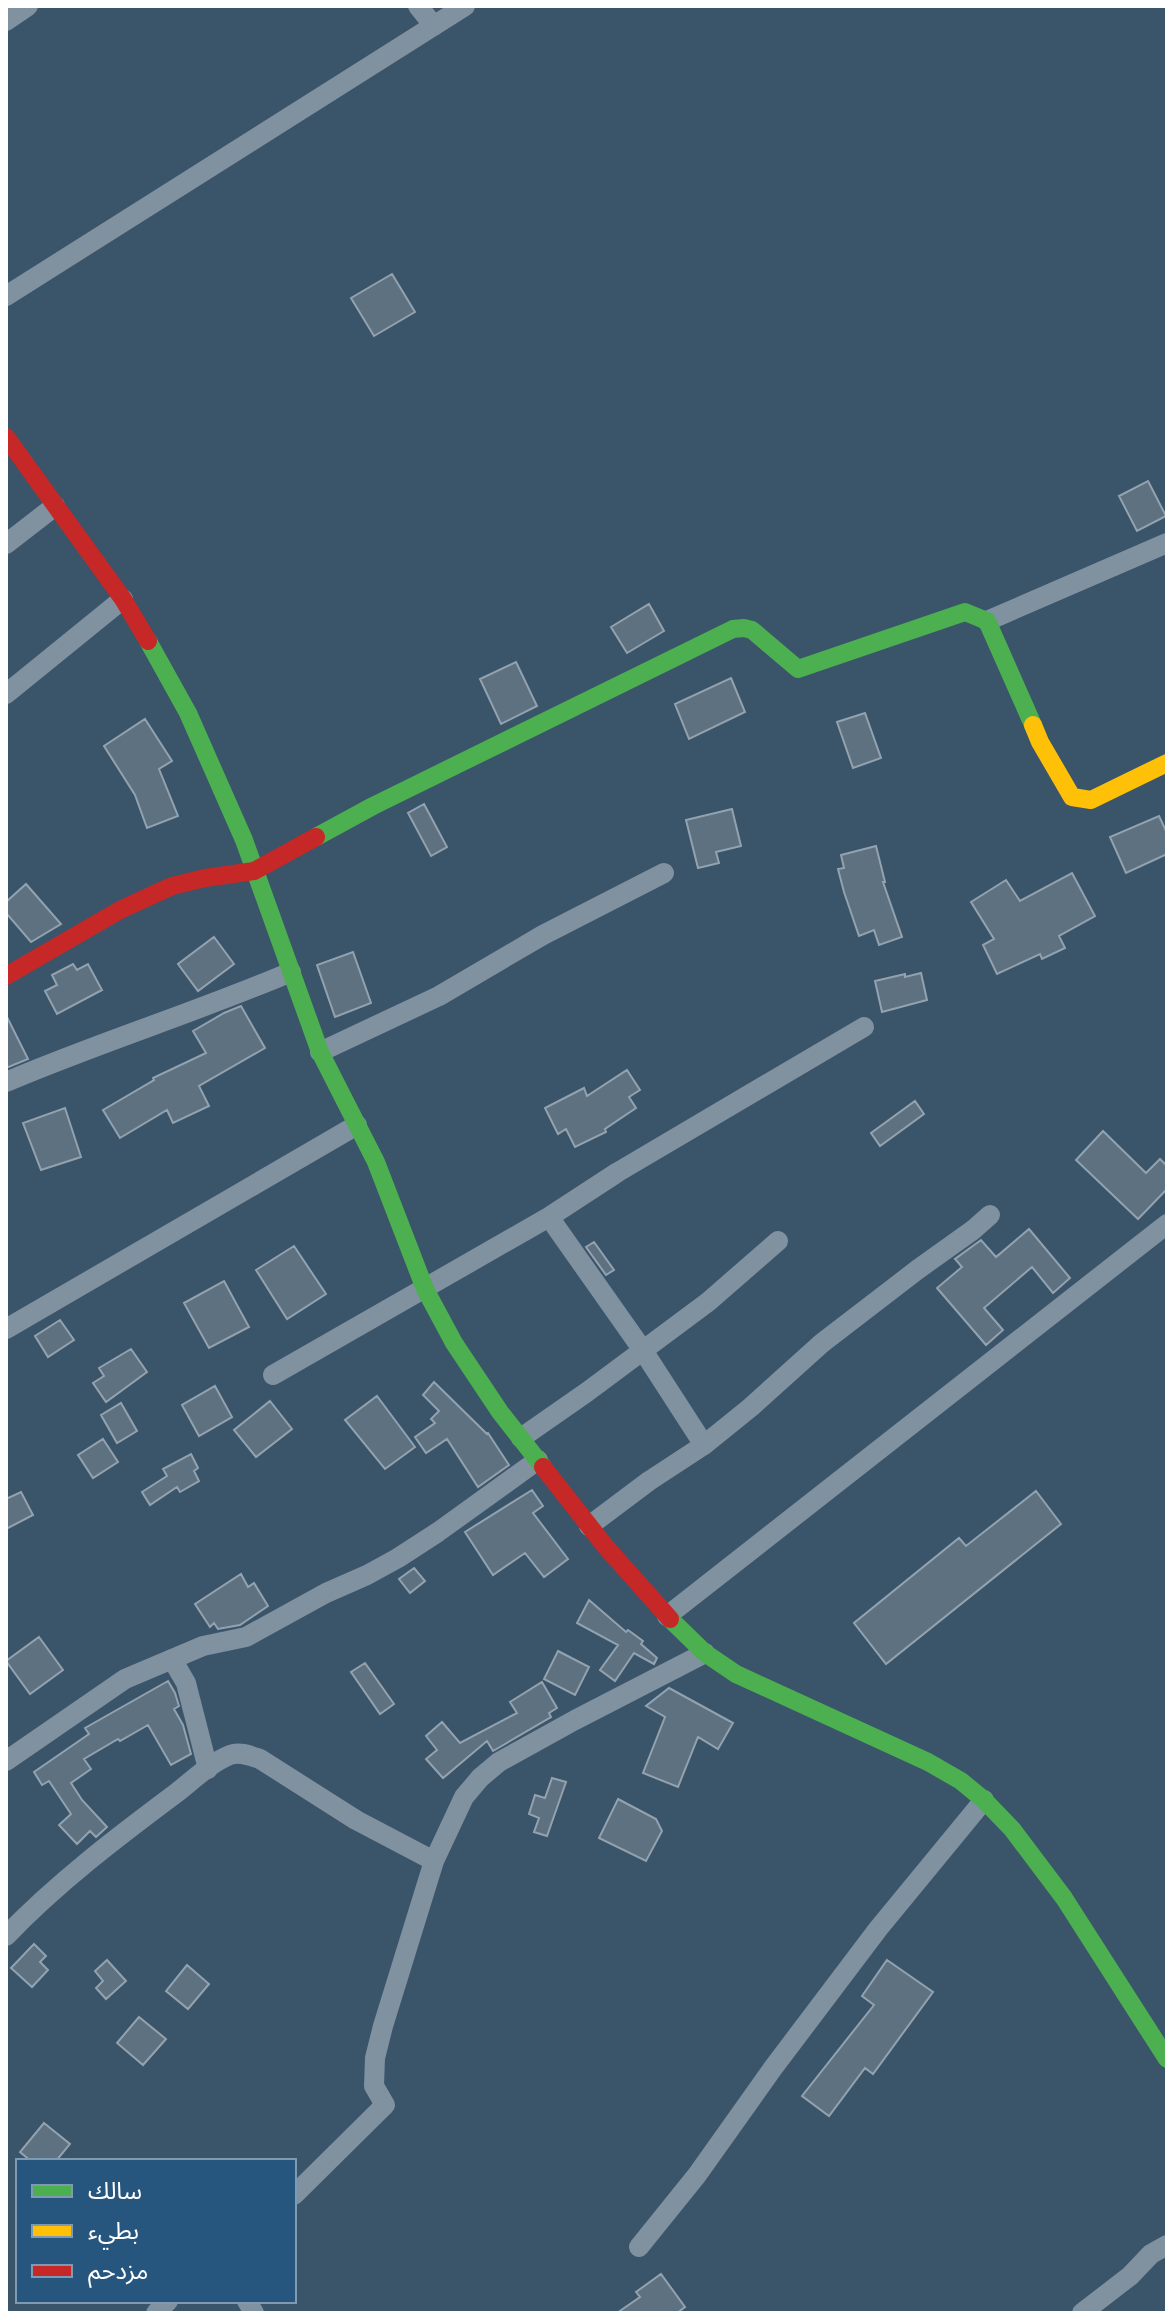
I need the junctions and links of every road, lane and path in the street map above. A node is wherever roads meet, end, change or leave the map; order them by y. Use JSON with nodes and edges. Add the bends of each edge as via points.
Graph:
{"nodes":[{"id":1,"x":28,"y":6,"type":"edge"},
{"id":2,"x":418,"y":6,"type":"edge"},
{"id":3,"x":465,"y":6,"type":"edge"},
{"id":4,"x":6,"y":21,"type":"edge"},
{"id":5,"x":434,"y":26,"type":"junction"},
{"id":6,"x":6,"y":296,"type":"edge"},
{"id":7,"x":6,"y":437,"type":"edge"},
{"id":8,"x":55,"y":506,"type":"junction"},
{"id":9,"x":1167,"y":543,"type":"edge"},
{"id":10,"x":6,"y":544,"type":"edge"},
{"id":11,"x":123,"y":599,"type":"junction"},
{"id":12,"x":987,"y":621,"type":"junction"},
{"id":13,"x":6,"y":694,"type":"edge"},
{"id":14,"x":1167,"y":763,"type":"edge"},
{"id":15,"x":254,"y":871,"type":"junction"},
{"id":16,"x":664,"y":873,"type":"dead end"},
{"id":17,"x":291,"y":972,"type":"junction"},
{"id":18,"x":6,"y":976,"type":"edge"},
{"id":19,"x":864,"y":1027,"type":"dead end"},
{"id":20,"x":320,"y":1052,"type":"junction"},
{"id":21,"x":6,"y":1082,"type":"edge"},
{"id":22,"x":357,"y":1125,"type":"junction"},
{"id":23,"x":990,"y":1215,"type":"dead end"},
{"id":24,"x":549,"y":1217,"type":"junction"},
{"id":25,"x":1167,"y":1224,"type":"edge"},
{"id":26,"x":778,"y":1241,"type":"dead end"},
{"id":27,"x":425,"y":1289,"type":"junction"},
{"id":28,"x":6,"y":1329,"type":"edge"},
{"id":29,"x":642,"y":1349,"type":"junction"},
{"id":30,"x":273,"y":1375,"type":"dead end"},
{"id":31,"x":521,"y":1438,"type":"junction"},
{"id":32,"x":704,"y":1445,"type":"junction"},
{"id":33,"x":538,"y":1460,"type":"junction"},
{"id":34,"x":589,"y":1526,"type":"junction"},
{"id":35,"x":667,"y":1616,"type":"junction"},
{"id":36,"x":705,"y":1653,"type":"junction"},
{"id":37,"x":172,"y":1659,"type":"junction"},
{"id":38,"x":6,"y":1761,"type":"edge"},
{"id":39,"x":208,"y":1769,"type":"junction"},
{"id":40,"x":984,"y":1800,"type":"junction"},
{"id":41,"x":434,"y":1861,"type":"junction"},
{"id":42,"x":6,"y":1936,"type":"edge"},
{"id":43,"x":1167,"y":2059,"type":"edge"},
{"id":44,"x":374,"y":2086,"type":"junction"},
{"id":45,"x":296,"y":2186,"type":"edge"},
{"id":46,"x":296,"y":2193,"type":"edge"},
{"id":47,"x":1167,"y":2245,"type":"edge"},
{"id":48,"x":639,"y":2247,"type":"dead end"},
{"id":49,"x":1082,"y":2313,"type":"edge"}],
"edges":[{"from":1,"to":4,"type":"street"},
{"from":2,"to":5,"type":"street"},
{"from":3,"to":5,"type":"street"},
{"from":5,"to":6,"type":"street"},
{"from":7,"to":8,"type":"street"},
{"from":8,"to":10,"type":"street"},
{"from":8,"to":11,"type":"street"},
{"from":9,"to":12,"type":"street"},
{"from":11,"to":13,"type":"street"},
{"from":11,"to":15,"type":"street","via":[[188,713]]},
{"from":12,"to":14,"type":"street","via":[[1040,742],[1072,797],[1091,800]]},
{"from":12,"to":15,"type":"street","via":[[965,612],[798,669],[747,628],[733,629],[373,806]]},
{"from":15,"to":17,"type":"street"},
{"from":15,"to":18,"type":"street","via":[[172,886]]},
{"from":16,"to":20,"type":"street","via":[[439,996]]},
{"from":17,"to":20,"type":"street"},
{"from":17,"to":21,"type":"street"},
{"from":19,"to":24,"type":"street"},
{"from":20,"to":22,"type":"street"},
{"from":22,"to":27,"type":"street"},
{"from":22,"to":28,"type":"street"},
{"from":23,"to":32,"type":"street","via":[[822,1343]]},
{"from":24,"to":27,"type":"street"},
{"from":24,"to":29,"type":"street"},
{"from":25,"to":35,"type":"street"},
{"from":26,"to":29,"type":"street","via":[[708,1302]]},
{"from":27,"to":30,"type":"street"},
{"from":27,"to":31,"type":"street","via":[[469,1367]]},
{"from":29,"to":31,"type":"street"},
{"from":29,"to":32,"type":"street"},
{"from":31,"to":33,"type":"street"},
{"from":32,"to":34,"type":"street"},
{"from":33,"to":34,"type":"street"},
{"from":33,"to":37,"type":"street","via":[[367,1575],[246,1637]]},
{"from":34,"to":35,"type":"street"},
{"from":35,"to":36,"type":"street"},
{"from":36,"to":40,"type":"street","via":[[736,1674],[928,1762]]},
{"from":36,"to":41,"type":"street","via":[[499,1762],[464,1797]]},
{"from":37,"to":38,"type":"street","via":[[125,1679]]},
{"from":37,"to":39,"type":"street","via":[[186,1683]]},
{"from":39,"to":41,"type":"street","via":[[233,1753],[260,1759],[356,1820]]},
{"from":39,"to":42,"type":"street","via":[[115,1838]]},
{"from":40,"to":43,"type":"street","via":[[1057,1888]]},
{"from":40,"to":48,"type":"street","via":[[878,1929]]},
{"from":41,"to":44,"type":"street","via":[[383,2026]]},
{"from":44,"to":45,"type":"street","via":[[335,2150]]},
{"from":44,"to":46,"type":"street","via":[[385,2105]]},
{"from":47,"to":49,"type":"street"}]}
